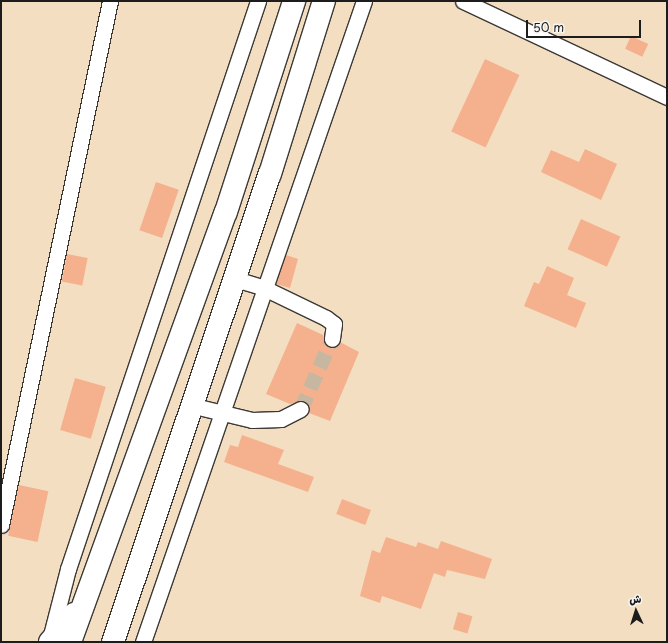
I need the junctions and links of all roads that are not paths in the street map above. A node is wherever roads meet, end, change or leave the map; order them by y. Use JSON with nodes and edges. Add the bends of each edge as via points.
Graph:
{"nodes":[{"id":1,"x":110,"y":1,"type":"edge"},
{"id":2,"x":258,"y":1,"type":"edge"},
{"id":3,"x":294,"y":1,"type":"edge"},
{"id":4,"x":324,"y":1,"type":"edge"},
{"id":5,"x":364,"y":1,"type":"edge"},
{"id":6,"x":463,"y":1,"type":"edge"},
{"id":7,"x":667,"y":97,"type":"edge"},
{"id":8,"x":232,"y":278,"type":"junction"},
{"id":9,"x":264,"y":288,"type":"junction"},
{"id":10,"x":332,"y":339,"type":"tunnel mouth"},
{"id":11,"x":190,"y":405,"type":"junction"},
{"id":12,"x":301,"y":409,"type":"tunnel mouth"},
{"id":13,"x":221,"y":415,"type":"junction"},
{"id":14,"x":1,"y":525,"type":"edge"},
{"id":15,"x":88,"y":595,"type":"junction"},
{"id":16,"x":49,"y":642,"type":"edge"},
{"id":17,"x":70,"y":642,"type":"edge"},
{"id":18,"x":113,"y":642,"type":"edge"},
{"id":19,"x":143,"y":642,"type":"edge"}],
"edges":[{"from":1,"to":14,"type":"street"},
{"from":2,"to":16,"type":"street","via":[[68,569]]},
{"from":3,"to":15,"type":"highway","via":[[241,168]]},
{"from":4,"to":8,"type":"highway","via":[[270,174]]},
{"from":5,"to":9,"type":"street"},
{"from":6,"to":7,"type":"street"},
{"from":8,"to":9,"type":"street"},
{"from":8,"to":11,"type":"highway"},
{"from":9,"to":10,"type":"street","via":[[334,324]]},
{"from":9,"to":13,"type":"street"},
{"from":11,"to":13,"type":"street"},
{"from":11,"to":18,"type":"highway"},
{"from":12,"to":13,"type":"street","via":[[281,419],[252,420]]},
{"from":13,"to":19,"type":"street"},
{"from":15,"to":16,"type":"highway"},
{"from":15,"to":17,"type":"highway"}]}
